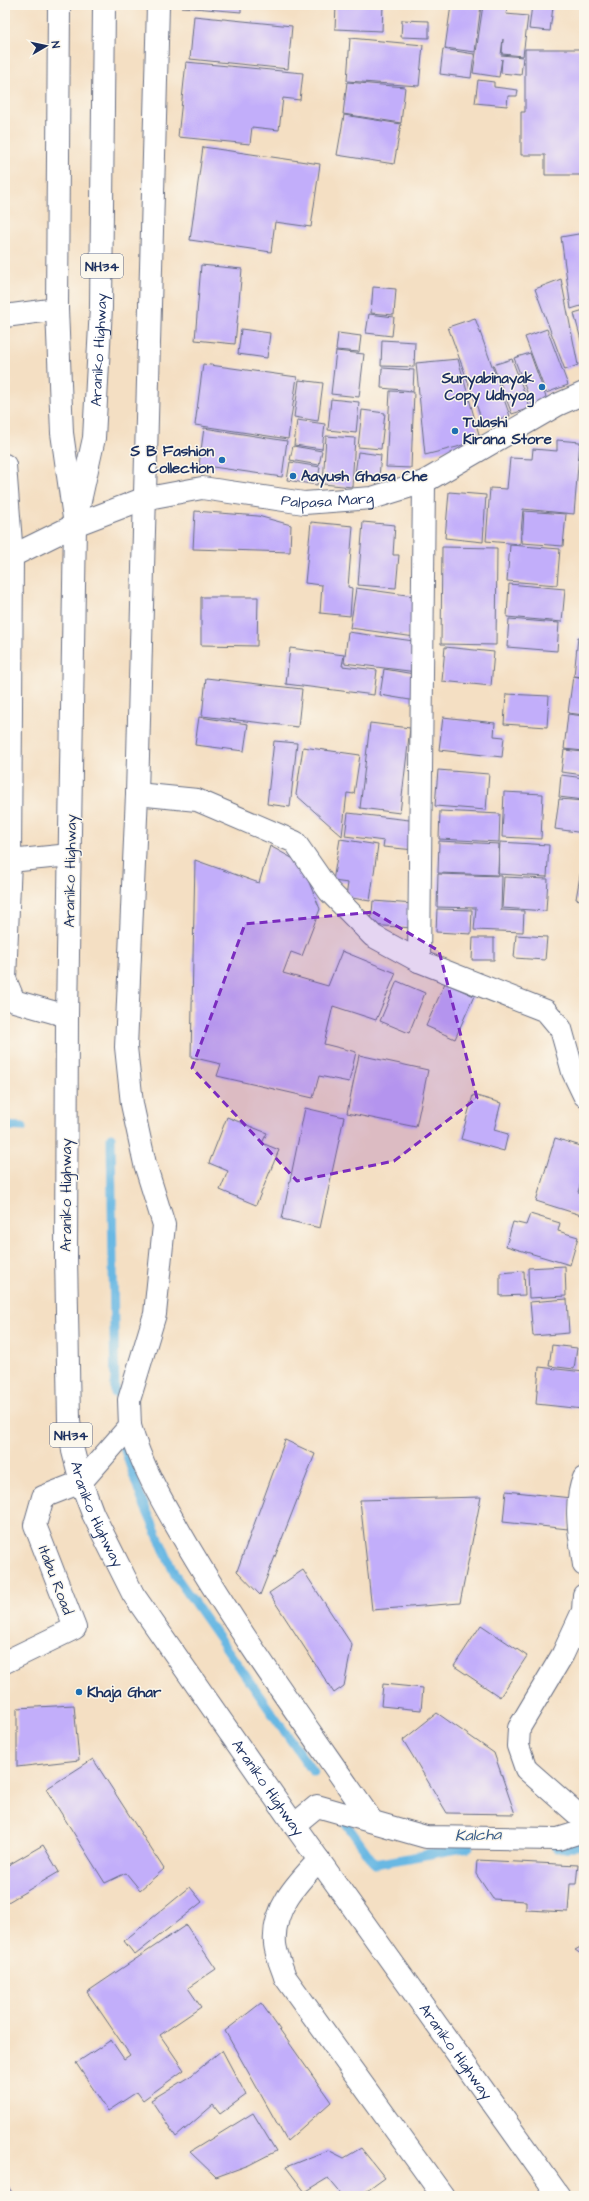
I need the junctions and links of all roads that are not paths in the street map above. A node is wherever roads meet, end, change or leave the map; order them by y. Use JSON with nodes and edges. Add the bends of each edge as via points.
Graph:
{"nodes":[{"id":1,"x":60,"y":5,"type":"edge"},
{"id":2,"x":104,"y":5,"type":"edge"},
{"id":3,"x":158,"y":5,"type":"edge"},
{"id":4,"x":57,"y":309,"type":"junction"},
{"id":5,"x":5,"y":316,"type":"edge"},
{"id":6,"x":584,"y":392,"type":"edge"},
{"id":7,"x":5,"y":465,"type":"edge"},
{"id":8,"x":424,"y":482,"type":"junction"},
{"id":9,"x":143,"y":499,"type":"junction"},
{"id":10,"x":75,"y":525,"type":"junction"},
{"id":11,"x":9,"y":560,"type":"edge"},
{"id":12,"x":137,"y":794,"type":"junction"},
{"id":13,"x":70,"y":855,"type":"junction"},
{"id":14,"x":10,"y":861,"type":"junction"},
{"id":15,"x":419,"y":961,"type":"junction"},
{"id":16,"x":67,"y":1016,"type":"junction"},
{"id":17,"x":584,"y":1095,"type":"edge"},
{"id":18,"x":130,"y":1426,"type":"junction"},
{"id":19,"x":584,"y":1478,"type":"edge"},
{"id":20,"x":81,"y":1482,"type":"junction"},
{"id":21,"x":584,"y":1565,"type":"edge"},
{"id":22,"x":584,"y":1595,"type":"edge"},
{"id":23,"x":5,"y":1662,"type":"edge"},
{"id":24,"x":584,"y":1820,"type":"edge"},
{"id":25,"x":372,"y":1821,"type":"junction"},
{"id":26,"x":294,"y":1825,"type":"junction"},
{"id":27,"x":584,"y":1831,"type":"edge"},
{"id":28,"x":318,"y":1860,"type":"junction"},
{"id":29,"x":443,"y":2196,"type":"edge"},
{"id":30,"x":559,"y":2196,"type":"edge"}],
"edges":[{"from":1,"to":4,"type":"main road","name":"Araniko Highway","number":"NH34"},
{"from":2,"to":10,"type":"main road","name":"Araniko Highway","number":"NH34","via":[[101,300],[94,438]]},
{"from":3,"to":9,"type":"main road"},
{"from":4,"to":5,"type":"main road"},
{"from":4,"to":10,"type":"main road","name":"Araniko Highway","number":"NH34","via":[[62,433]]},
{"from":6,"to":8,"type":"main road","name":"Palpasa Marg"},
{"from":7,"to":11,"type":"main road"},
{"from":8,"to":9,"type":"main road","name":"Palpasa Marg","via":[[372,498],[304,503],[202,488]]},
{"from":8,"to":15,"type":"main road"},
{"from":9,"to":10,"type":"main road","name":"Palpasa Marg"},
{"from":9,"to":12,"type":"main road"},
{"from":10,"to":11,"type":"main road","name":"Palpasa Marg"},
{"from":10,"to":13,"type":"main road","name":"Araniko Highway","number":"NH34"},
{"from":11,"to":14,"type":"main road"},
{"from":12,"to":15,"type":"main road","via":[[197,800],[295,842],[329,891],[373,936]]},
{"from":12,"to":18,"type":"main road","via":[[126,1046],[132,1104],[145,1164],[164,1225],[155,1314],[129,1400]]},
{"from":13,"to":14,"type":"main road"},
{"from":13,"to":16,"type":"main road","name":"Araniko Highway","number":"NH34"},
{"from":14,"to":16,"type":"main road","via":[[5,979],[14,1001]]},
{"from":15,"to":17,"type":"main road","via":[[546,1011],[562,1029],[573,1072]]},
{"from":16,"to":20,"type":"main road","name":"Araniko Highway","number":"NH34","via":[[66,1256],[69,1421]]},
{"from":18,"to":20,"type":"main road"},
{"from":18,"to":25,"type":"main road","via":[[135,1444],[157,1493],[214,1591]]},
{"from":19,"to":21,"type":"main road","via":[[580,1488],[578,1528]]},
{"from":20,"to":23,"type":"main road","name":"Itabu Road","via":[[43,1497],[35,1524],[75,1628]]},
{"from":20,"to":26,"type":"main road","name":"Araniko Highway","number":"NH34","via":[[93,1514],[133,1594]]},
{"from":22,"to":24,"type":"main road","via":[[583,1611],[563,1654],[519,1728],[518,1746],[526,1769]]},
{"from":25,"to":26,"type":"main road","via":[[317,1806]]},
{"from":25,"to":27,"type":"main road","via":[[426,1837],[558,1839]]},
{"from":26,"to":28,"type":"main road","name":"Araniko Highway","number":"NH34"},
{"from":28,"to":29,"type":"main road","via":[[292,1888],[279,1914],[275,1944],[285,1977]]},
{"from":28,"to":30,"type":"main road","name":"Araniko Highway","number":"NH34"}]}
